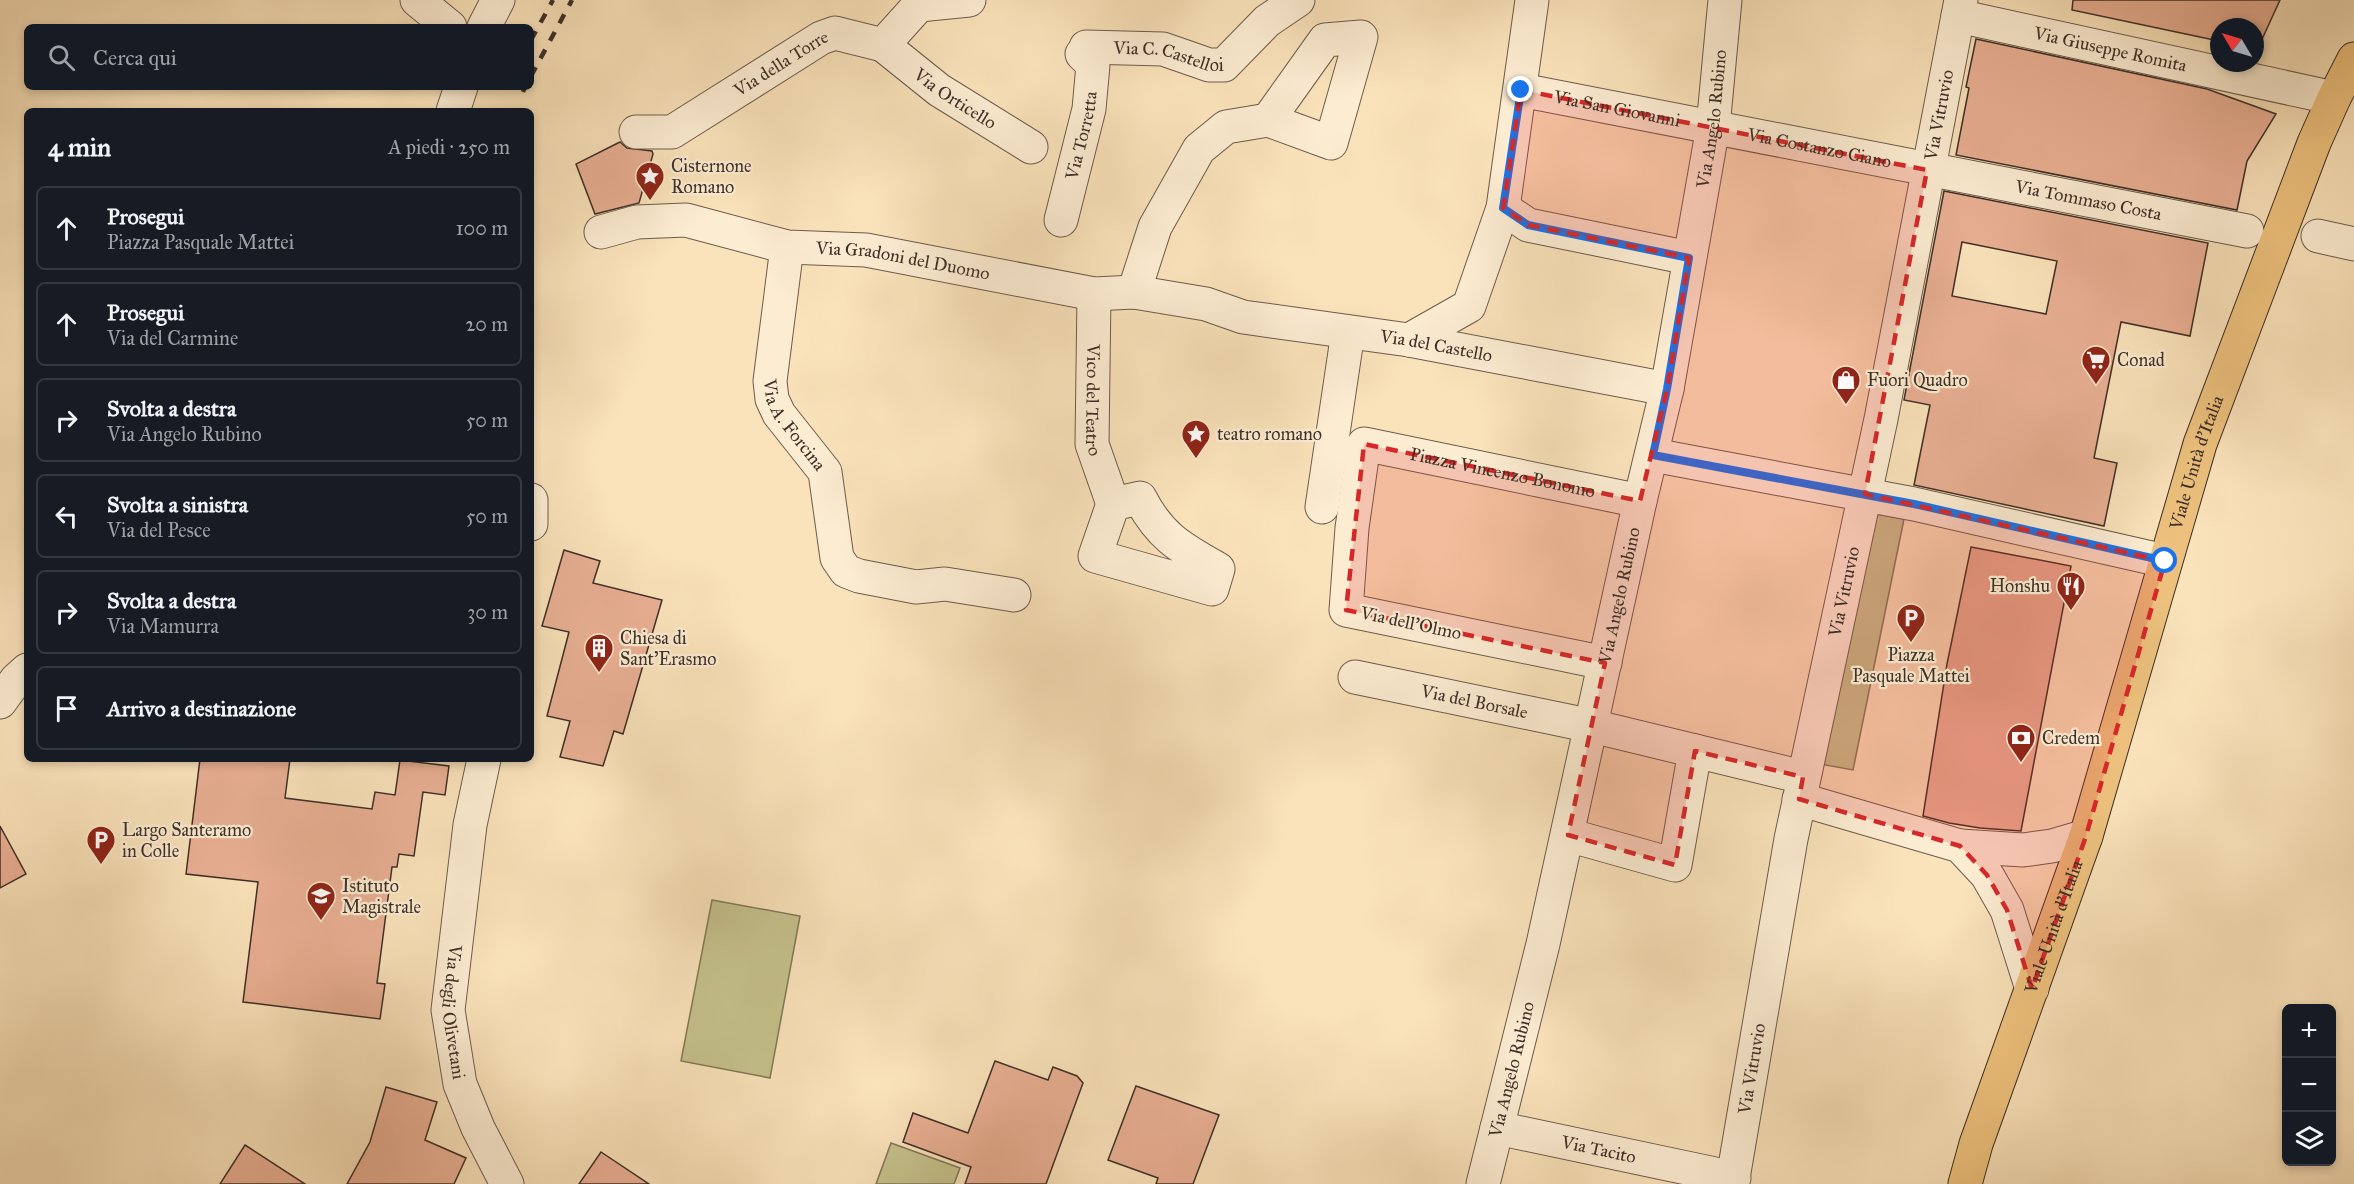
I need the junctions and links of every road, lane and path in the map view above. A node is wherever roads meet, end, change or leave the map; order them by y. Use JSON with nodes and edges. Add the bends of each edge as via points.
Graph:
{"nodes":[{"id":1,"x":417,"y":0,"type":"edge"},
{"id":2,"x":498,"y":0,"type":"edge"},
{"id":3,"x":969,"y":0,"type":"edge"},
{"id":4,"x":1298,"y":0,"type":"edge"},
{"id":5,"x":1309,"y":0,"type":"edge"},
{"id":6,"x":1532,"y":0,"type":"edge"},
{"id":7,"x":1725,"y":0,"type":"edge"},
{"id":8,"x":1960,"y":8,"type":"edge"},
{"id":9,"x":446,"y":24,"type":"edge"},
{"id":10,"x":486,"y":24,"type":"edge"},
{"id":11,"x":1325,"y":40,"type":"junction"},
{"id":12,"x":883,"y":45,"type":"junction"},
{"id":13,"x":1084,"y":50,"type":"joint"},
{"id":14,"x":2354,"y":59,"type":"edge"},
{"id":15,"x":460,"y":90,"type":"edge"},
{"id":16,"x":1521,"y":90,"type":"junction"},
{"id":17,"x":2334,"y":98,"type":"junction"},
{"id":18,"x":454,"y":108,"type":"edge"},
{"id":19,"x":1268,"y":120,"type":"junction"},
{"id":20,"x":1713,"y":127,"type":"junction"},
{"id":21,"x":636,"y":132,"type":"dead end"},
{"id":22,"x":1031,"y":147,"type":"dead end"},
{"id":23,"x":1927,"y":170,"type":"junction"},
{"id":24,"x":1503,"y":208,"type":"junction"},
{"id":25,"x":1061,"y":220,"type":"dead end"},
{"id":26,"x":2247,"y":231,"type":"dead end"},
{"id":27,"x":600,"y":232,"type":"dead end"},
{"id":28,"x":2318,"y":236,"type":"dead end"},
{"id":29,"x":2354,"y":244,"type":"edge"},
{"id":30,"x":787,"y":247,"type":"junction"},
{"id":31,"x":1689,"y":258,"type":"junction"},
{"id":32,"x":1134,"y":292,"type":"junction"},
{"id":33,"x":1094,"y":294,"type":"junction"},
{"id":34,"x":1206,"y":304,"type":"joint"},
{"id":35,"x":1348,"y":332,"type":"junction"},
{"id":36,"x":1409,"y":340,"type":"junction"},
{"id":37,"x":1667,"y":389,"type":"junction"},
{"id":38,"x":1364,"y":444,"type":"joint"},
{"id":39,"x":1653,"y":455,"type":"junction"},
{"id":40,"x":1865,"y":494,"type":"junction"},
{"id":41,"x":1640,"y":501,"type":"junction"},
{"id":42,"x":1113,"y":504,"type":"dead end"},
{"id":43,"x":1322,"y":507,"type":"dead end"},
{"id":44,"x":2165,"y":561,"type":"junction"},
{"id":45,"x":1014,"y":595,"type":"dead end"},
{"id":46,"x":1605,"y":663,"type":"junction"},
{"id":47,"x":1355,"y":677,"type":"dead end"},
{"id":48,"x":1592,"y":726,"type":"junction"},
{"id":49,"x":1695,"y":751,"type":"junction"},
{"id":50,"x":483,"y":762,"type":"edge"},
{"id":51,"x":1801,"y":788,"type":"junction"},
{"id":52,"x":1568,"y":835,"type":"junction"},
{"id":53,"x":2086,"y":836,"type":"junction"},
{"id":54,"x":1960,"y":846,"type":"junction"},
{"id":55,"x":2032,"y":989,"type":"junction"},
{"id":56,"x":1497,"y":1128,"type":"junction"},
{"id":57,"x":1733,"y":1181,"type":"edge"},
{"id":58,"x":507,"y":1184,"type":"edge"},
{"id":59,"x":1483,"y":1184,"type":"edge"},
{"id":60,"x":1965,"y":1184,"type":"edge"}],
"edges":[{"from":1,"to":9,"type":"street"},
{"from":2,"to":10,"type":"street"},
{"from":3,"to":12,"type":"street","via":[[919,5]]},
{"from":4,"to":13,"type":"street","name":"Via C. Castelloi","via":[[1267,21],[1224,65],[1209,65],[1163,49]]},
{"from":5,"to":11,"type":"street"},
{"from":6,"to":16,"type":"street"},
{"from":7,"to":20,"type":"street","name":"Via Angelo Rubino"},
{"from":8,"to":17,"type":"street","name":"Via Giuseppe Romita"},
{"from":8,"to":23,"type":"street","name":"Via Vitruvio"},
{"from":11,"to":19,"type":"street"},
{"from":11,"to":19,"type":"street","via":[[1361,37],[1331,143]]},
{"from":12,"to":21,"type":"street","name":"Via della Torre","via":[[835,33],[672,132]]},
{"from":12,"to":22,"type":"street","name":"Via Orticello","via":[[939,90]]},
{"from":13,"to":25,"type":"street","name":"Via Torretta","via":[[1093,65],[1089,109]]},
{"from":14,"to":17,"type":"main road","name":"Viale Unità d'Italia"},
{"from":15,"to":18,"type":"street"},
{"from":16,"to":20,"type":"street","name":"Via San Giovanni"},
{"from":16,"to":24,"type":"street"},
{"from":17,"to":44,"type":"main road","name":"Viale Unità d'Italia","via":[[2200,444]]},
{"from":19,"to":32,"type":"street","via":[[1227,126],[1198,149],[1155,226]]},
{"from":20,"to":23,"type":"street","name":"Via Costanzo Ciano"},
{"from":20,"to":31,"type":"street","name":"Via Angelo Rubino"},
{"from":23,"to":26,"type":"street","name":"Via Tommaso Costa"},
{"from":23,"to":40,"type":"street","name":"Via Vitruvio"},
{"from":24,"to":31,"type":"street","via":[[1528,225]]},
{"from":24,"to":36,"type":"street","via":[[1469,306]]},
{"from":27,"to":30,"type":"street","name":"Via Gradoni del Duomo","via":[[637,222],[686,220]]},
{"from":28,"to":29,"type":"street"},
{"from":30,"to":33,"type":"street","name":"Via Gradoni del Duomo","via":[[866,250]]},
{"from":30,"to":45,"type":"street","name":"Via A. Forcina","via":[[770,381],[772,399],[779,414],[825,472],[837,558],[846,571],[859,576],[916,587],[945,584]]},
{"from":31,"to":37,"type":"street","name":"Via Angelo Rubino"},
{"from":32,"to":33,"type":"street","name":"Via Gradoni del Duomo"},
{"from":32,"to":34,"type":"street","name":"Via Gradoni del Duomo"},
{"from":33,"to":42,"type":"street","name":"Vico del Teatro","via":[[1092,444]]},
{"from":34,"to":35,"type":"street","name":"Via del Castello","via":[[1243,317]]},
{"from":35,"to":36,"type":"street","name":"Via del Castello"},
{"from":35,"to":43,"type":"street"},
{"from":36,"to":37,"type":"street","name":"Via del Castello"},
{"from":37,"to":39,"type":"street","name":"Via Angelo Rubino"},
{"from":38,"to":41,"type":"street","name":"Piazza Vincenzo Bonomo"},
{"from":38,"to":46,"type":"street","name":"Via dell'Olmo","via":[[1346,610]]},
{"from":39,"to":40,"type":"street"},
{"from":39,"to":41,"type":"street","name":"Via Angelo Rubino"},
{"from":40,"to":44,"type":"street"},
{"from":40,"to":51,"type":"street","name":"Via Vitruvio"},
{"from":41,"to":46,"type":"street","name":"Via Angelo Rubino"},
{"from":44,"to":53,"type":"main road","name":"Viale Unità d'Italia"},
{"from":46,"to":48,"type":"street","name":"Via Angelo Rubino"},
{"from":47,"to":48,"type":"street","name":"Via del Borsale"},
{"from":48,"to":49,"type":"street","name":"Via del Borsale"},
{"from":48,"to":52,"type":"street","name":"Via Angelo Rubino"},
{"from":49,"to":51,"type":"street"},
{"from":49,"to":52,"type":"street","via":[[1675,865]]},
{"from":50,"to":58,"type":"street","name":"Via degli Olivetani","via":[[470,825],[448,1010],[460,1084]]},
{"from":51,"to":54,"type":"street"},
{"from":51,"to":57,"type":"street","name":"Via Vitruvio"},
{"from":52,"to":56,"type":"street","name":"Via Angelo Rubino"},
{"from":53,"to":54,"type":"street","via":[[2023,850]]},
{"from":53,"to":55,"type":"main road","name":"Viale Unità d'Italia"},
{"from":54,"to":55,"type":"street","via":[[1987,875],[2007,910]]},
{"from":55,"to":60,"type":"main road","name":"Viale Unità d'Italia"},
{"from":56,"to":57,"type":"street","name":"Via Tacito"},
{"from":56,"to":59,"type":"street","name":"Via Angelo Rubino"}]}
